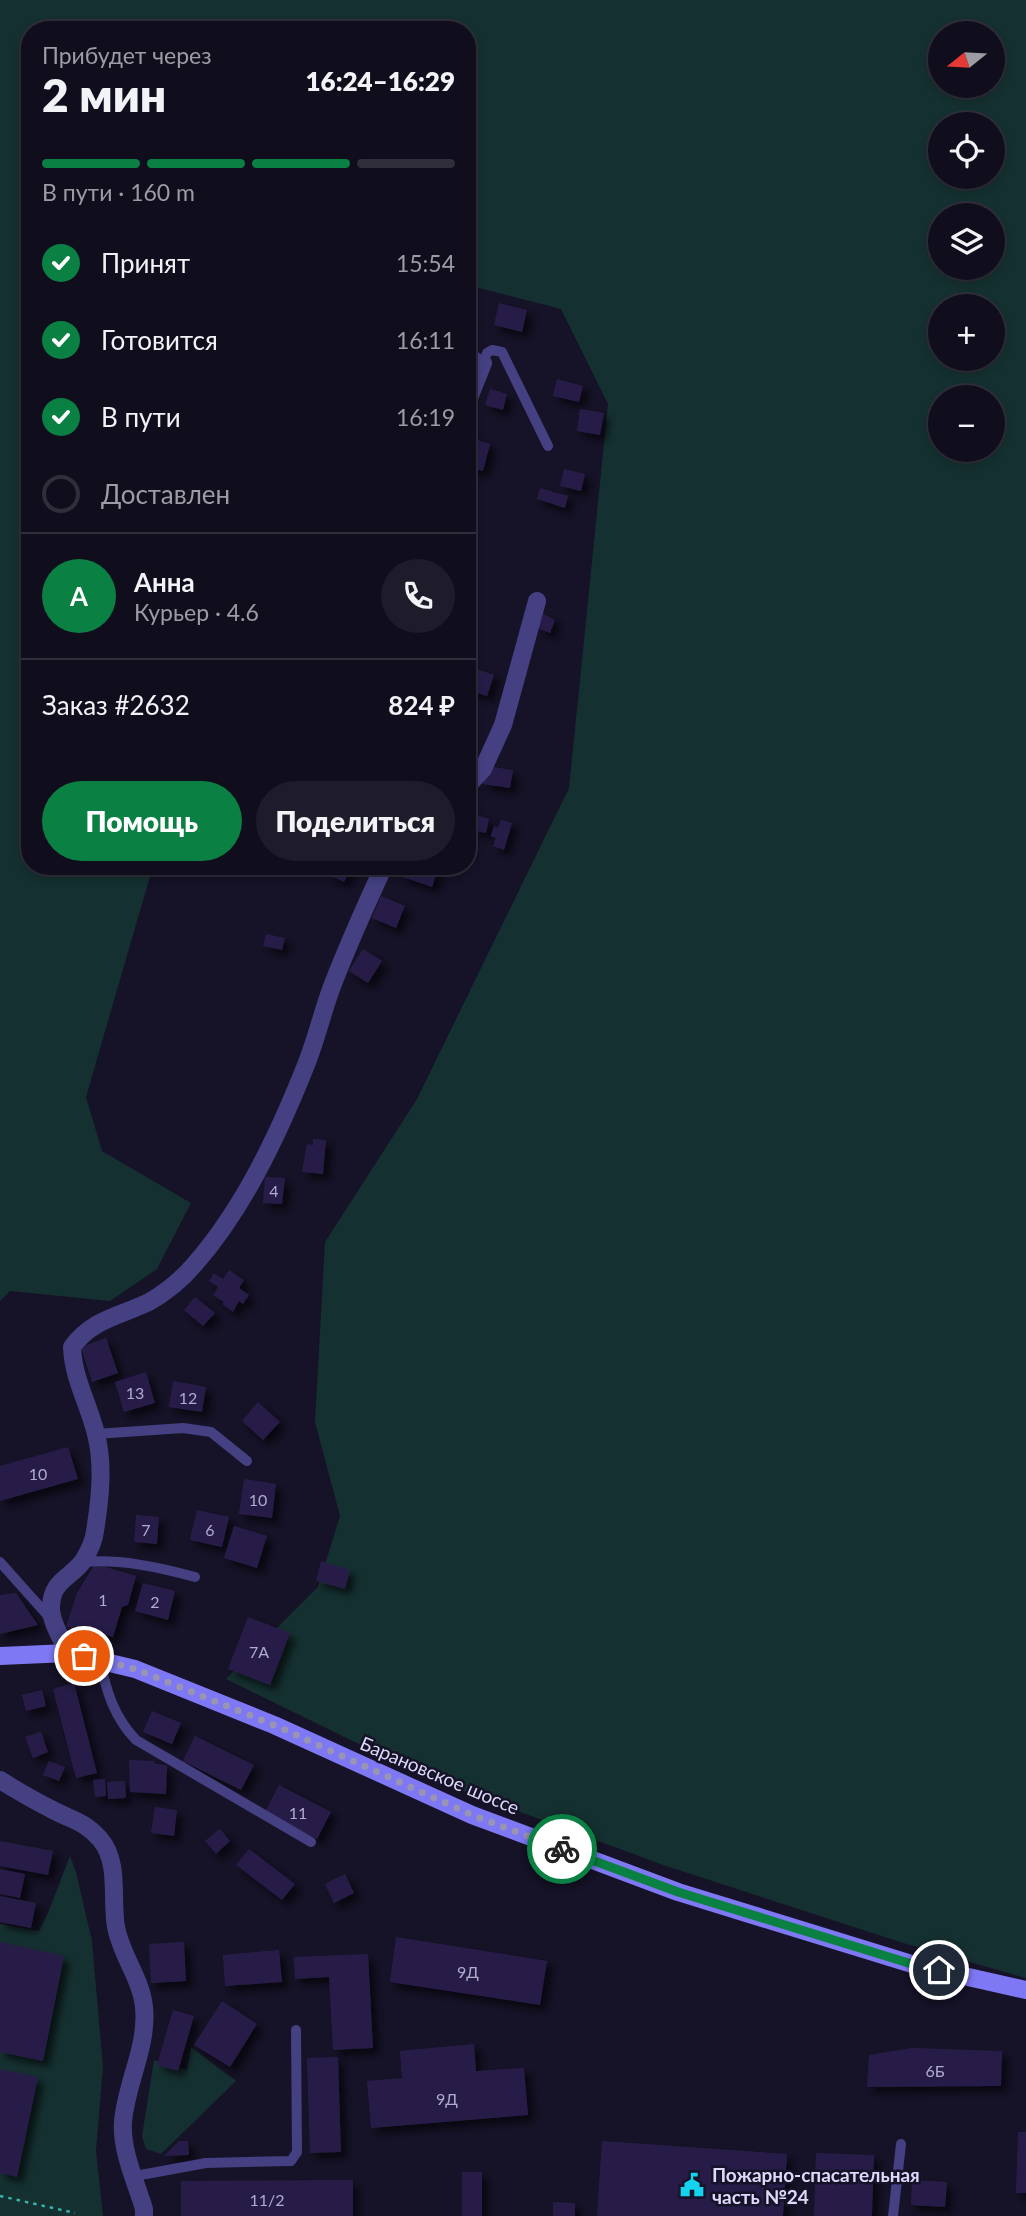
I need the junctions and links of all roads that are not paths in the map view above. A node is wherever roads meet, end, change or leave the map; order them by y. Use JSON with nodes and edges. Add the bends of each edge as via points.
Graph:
{"nodes":[{"id":1,"x":476,"y":357,"type":"edge"},
{"id":2,"x":483,"y":363,"type":"junction"},
{"id":3,"x":476,"y":380,"type":"edge"},
{"id":4,"x":548,"y":446,"type":"dead end"},
{"id":5,"x":537,"y":601,"type":"dead end"},
{"id":6,"x":476,"y":776,"type":"edge"},
{"id":7,"x":380,"y":875,"type":"edge"},
{"id":8,"x":96,"y":1434,"type":"junction"},
{"id":9,"x":247,"y":1461,"type":"dead end"},
{"id":10,"x":0,"y":1562,"type":"edge"},
{"id":11,"x":82,"y":1562,"type":"junction"},
{"id":12,"x":195,"y":1577,"type":"dead end"},
{"id":13,"x":55,"y":1624,"type":"junction"},
{"id":14,"x":68,"y":1653,"type":"junction"},
{"id":15,"x":0,"y":1656,"type":"edge"},
{"id":16,"x":100,"y":1659,"type":"junction"},
{"id":17,"x":0,"y":1780,"type":"edge"},
{"id":18,"x":311,"y":1842,"type":"dead end"},
{"id":19,"x":1026,"y":1990,"type":"edge"},
{"id":20,"x":296,"y":2029,"type":"dead end"},
{"id":21,"x":901,"y":2144,"type":"dead end"},
{"id":22,"x":135,"y":2176,"type":"junction"},
{"id":23,"x":144,"y":2216,"type":"edge"},
{"id":24,"x":893,"y":2216,"type":"edge"}],
"edges":[{"from":1,"to":2,"type":"lane"},
{"from":2,"to":3,"type":"street"},
{"from":2,"to":4,"type":"lane","via":[[492,350],[502,352]]},
{"from":5,"to":6,"type":"street","via":[[503,725]]},
{"from":7,"to":8,"type":"street","via":[[330,992],[307,1063],[251,1181],[224,1224],[175,1283],[151,1301],[95,1324],[72,1347],[73,1365]]},
{"from":8,"to":9,"type":"lane","via":[[183,1427],[211,1432]]},
{"from":8,"to":11,"type":"street","via":[[100,1493],[95,1536]]},
{"from":10,"to":13,"type":"lane"},
{"from":11,"to":12,"type":"lane","via":[[108,1560]]},
{"from":11,"to":13,"type":"street","via":[[60,1581],[51,1609]]},
{"from":13,"to":14,"type":"street"},
{"from":14,"to":15,"type":"main road","name":"Барановское шоссе"},
{"from":14,"to":16,"type":"main road","name":"Барановское шоссе"},
{"from":16,"to":18,"type":"lane","via":[[114,1710],[136,1740]]},
{"from":16,"to":19,"type":"main road","name":"Барановское шоссе","via":[[274,1725],[472,1815],[678,1892],[915,1965]]},
{"from":17,"to":22,"type":"street","via":[[74,1818],[103,1842],[115,1894],[115,1925],[144,2006],[143,2040],[123,2123]]},
{"from":20,"to":22,"type":"lane","via":[[297,2152],[291,2161],[206,2163]]},
{"from":21,"to":24,"type":"lane"},
{"from":22,"to":23,"type":"street"}]}
